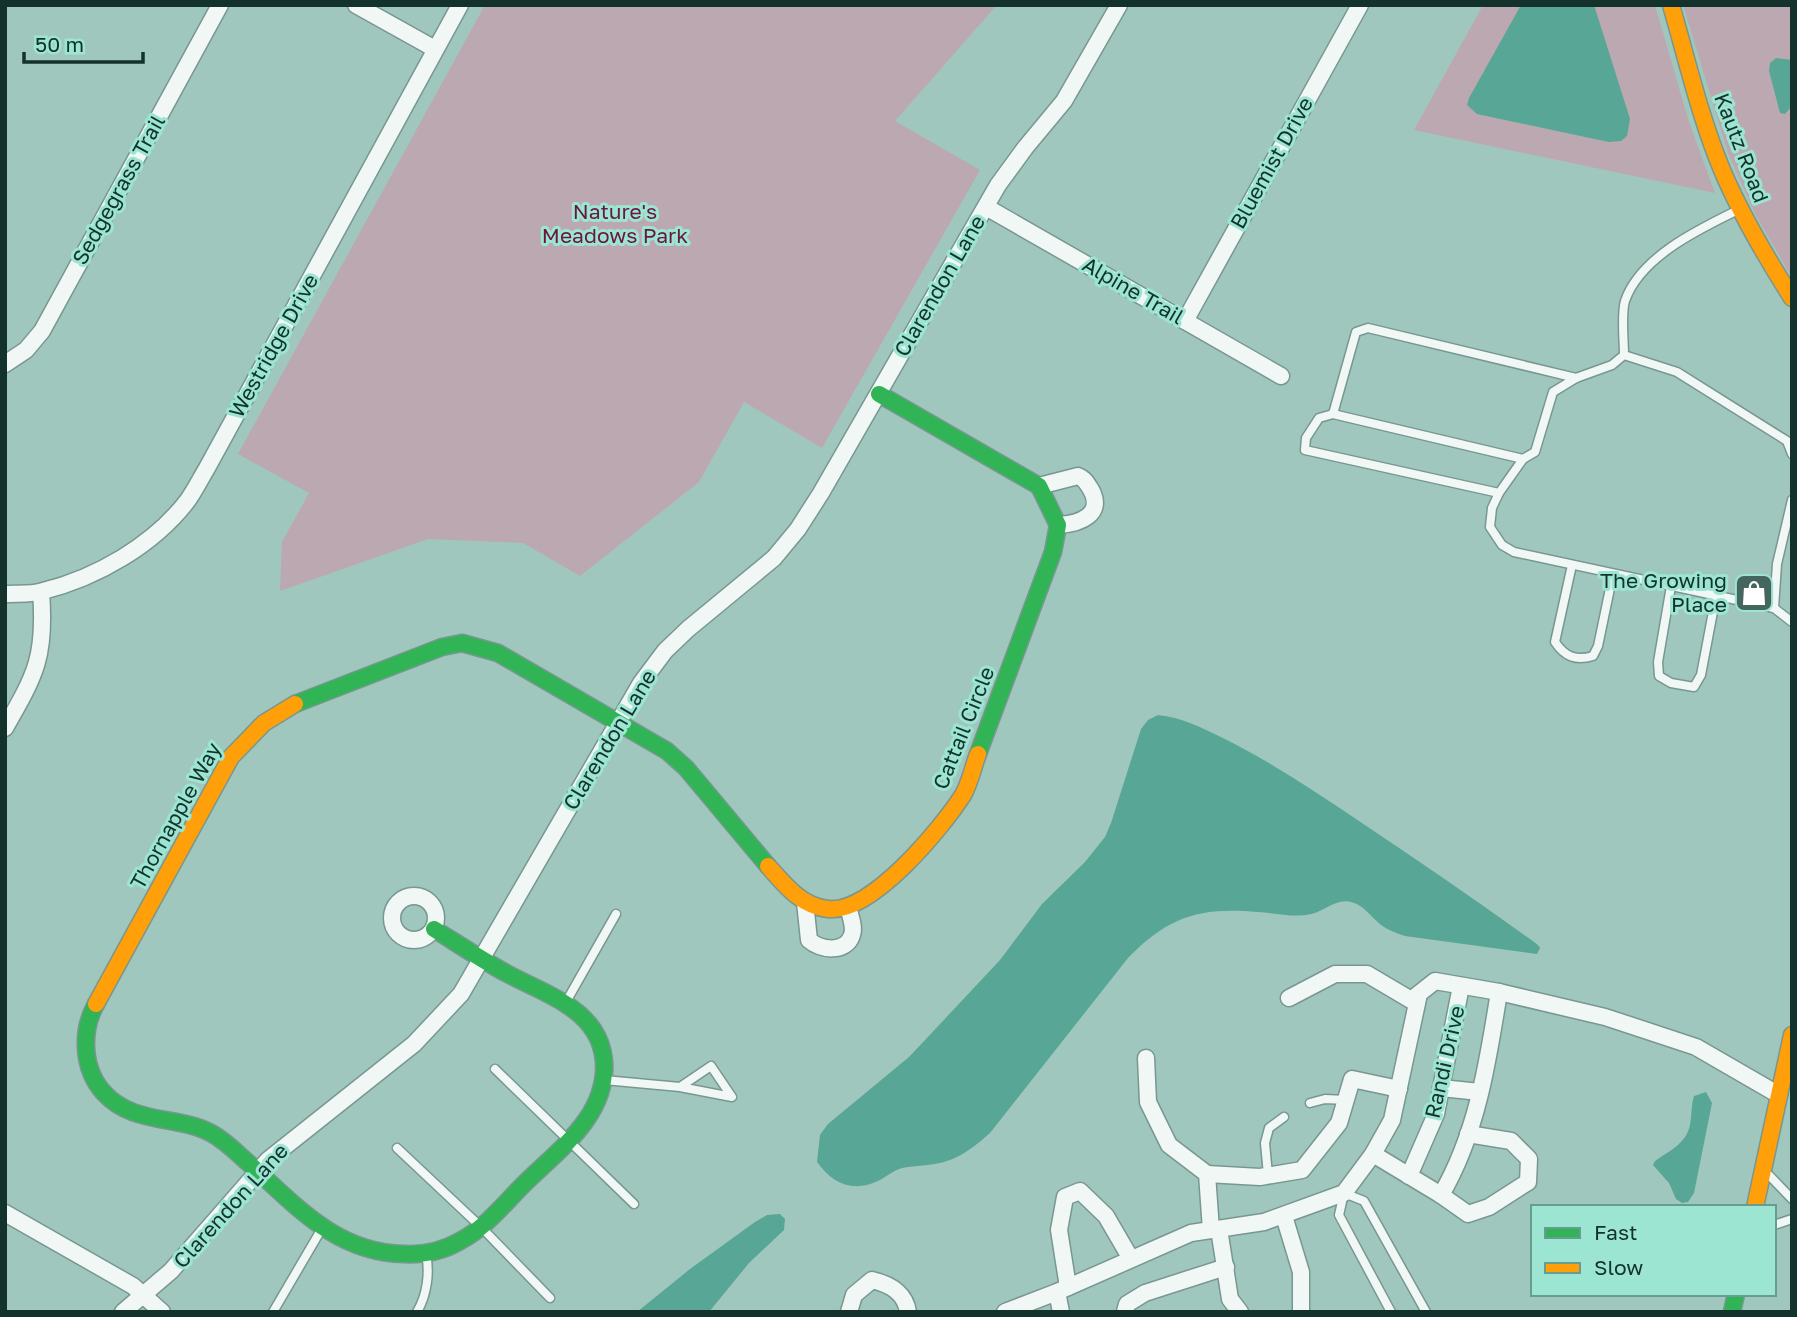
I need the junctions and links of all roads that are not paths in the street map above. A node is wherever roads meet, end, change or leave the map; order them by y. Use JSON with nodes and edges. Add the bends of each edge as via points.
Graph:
{"nodes":[{"id":1,"x":220,"y":5,"type":"edge"},
{"id":2,"x":356,"y":5,"type":"edge"},
{"id":3,"x":460,"y":5,"type":"edge"},
{"id":4,"x":1119,"y":5,"type":"edge"},
{"id":5,"x":1360,"y":5,"type":"edge"},
{"id":6,"x":1671,"y":5,"type":"edge"},
{"id":7,"x":435,"y":49,"type":"junction"},
{"id":8,"x":986,"y":207,"type":"junction"},
{"id":9,"x":1741,"y":209,"type":"junction"},
{"id":10,"x":1792,"y":298,"type":"edge"},
{"id":11,"x":1185,"y":321,"type":"junction"},
{"id":12,"x":1624,"y":355,"type":"junction"},
{"id":13,"x":5,"y":364,"type":"edge"},
{"id":14,"x":1281,"y":376,"type":"dead end"},
{"id":15,"x":1576,"y":378,"type":"junction"},
{"id":16,"x":879,"y":394,"type":"junction"},
{"id":17,"x":1333,"y":414,"type":"junction"},
{"id":18,"x":1792,"y":454,"type":"edge"},
{"id":19,"x":1523,"y":459,"type":"junction"},
{"id":20,"x":1039,"y":486,"type":"junction"},
{"id":21,"x":1499,"y":493,"type":"junction"},
{"id":22,"x":1792,"y":500,"type":"edge"},
{"id":23,"x":1058,"y":524,"type":"junction"},
{"id":24,"x":1572,"y":565,"type":"junction"},
{"id":25,"x":1613,"y":574,"type":"junction"},
{"id":26,"x":1671,"y":586,"type":"junction"},
{"id":27,"x":41,"y":592,"type":"junction"},
{"id":28,"x":5,"y":594,"type":"edge"},
{"id":29,"x":1716,"y":596,"type":"junction"},
{"id":30,"x":1774,"y":608,"type":"junction"},
{"id":31,"x":1792,"y":622,"type":"edge"},
{"id":32,"x":620,"y":721,"type":"junction"},
{"id":33,"x":5,"y":728,"type":"edge"},
{"id":34,"x":804,"y":902,"type":"junction"},
{"id":35,"x":849,"y":907,"type":"junction"},
{"id":36,"x":616,"y":914,"type":"dead end"},
{"id":37,"x":433,"y":929,"type":"dead end"},
{"id":38,"x":481,"y":960,"type":"junction"},
{"id":39,"x":1461,"y":986,"type":"junction"},
{"id":40,"x":1499,"y":992,"type":"junction"},
{"id":41,"x":1419,"y":994,"type":"junction"},
{"id":42,"x":1289,"y":998,"type":"dead end"},
{"id":43,"x":564,"y":1005,"type":"junction"},
{"id":44,"x":1791,"y":1040,"type":"edge"},
{"id":45,"x":1146,"y":1058,"type":"dead end"},
{"id":46,"x":495,"y":1069,"type":"dead end"},
{"id":47,"x":604,"y":1080,"type":"junction"},
{"id":48,"x":680,"y":1087,"type":"junction"},
{"id":49,"x":1441,"y":1088,"type":"junction"},
{"id":50,"x":1399,"y":1089,"type":"junction"},
{"id":51,"x":1480,"y":1093,"type":"junction"},
{"id":52,"x":1779,"y":1096,"type":"junction"},
{"id":53,"x":1346,"y":1100,"type":"junction"},
{"id":54,"x":1310,"y":1103,"type":"dead end"},
{"id":55,"x":1284,"y":1117,"type":"dead end"},
{"id":56,"x":1468,"y":1134,"type":"junction"},
{"id":57,"x":569,"y":1139,"type":"junction"},
{"id":58,"x":397,"y":1147,"type":"dead end"},
{"id":59,"x":1373,"y":1154,"type":"junction"},
{"id":60,"x":1764,"y":1170,"type":"junction"},
{"id":61,"x":258,"y":1171,"type":"junction"},
{"id":62,"x":1207,"y":1174,"type":"junction"},
{"id":63,"x":1268,"y":1175,"type":"junction"},
{"id":64,"x":1409,"y":1176,"type":"junction"},
{"id":65,"x":1344,"y":1193,"type":"junction"},
{"id":66,"x":1441,"y":1195,"type":"junction"},
{"id":67,"x":1792,"y":1199,"type":"edge"},
{"id":68,"x":635,"y":1204,"type":"dead end"},
{"id":69,"x":1755,"y":1205,"type":"edge"},
{"id":70,"x":1284,"y":1216,"type":"junction"},
{"id":71,"x":8,"y":1220,"type":"edge"},
{"id":72,"x":481,"y":1227,"type":"junction"},
{"id":73,"x":1215,"y":1229,"type":"junction"},
{"id":74,"x":321,"y":1230,"type":"junction"},
{"id":75,"x":425,"y":1253,"type":"junction"},
{"id":76,"x":1131,"y":1259,"type":"junction"},
{"id":77,"x":1226,"y":1267,"type":"junction"},
{"id":78,"x":1062,"y":1289,"type":"junction"},
{"id":79,"x":144,"y":1295,"type":"junction"},
{"id":80,"x":550,"y":1298,"type":"dead end"},
{"id":81,"x":123,"y":1312,"type":"edge"},
{"id":82,"x":162,"y":1312,"type":"edge"},
{"id":83,"x":273,"y":1312,"type":"edge"},
{"id":84,"x":417,"y":1312,"type":"edge"},
{"id":85,"x":849,"y":1312,"type":"edge"},
{"id":86,"x":908,"y":1312,"type":"edge"},
{"id":87,"x":1005,"y":1312,"type":"edge"},
{"id":88,"x":1062,"y":1312,"type":"edge"},
{"id":89,"x":1125,"y":1312,"type":"edge"},
{"id":90,"x":1240,"y":1312,"type":"edge"},
{"id":91,"x":1301,"y":1312,"type":"edge"},
{"id":92,"x":1391,"y":1312,"type":"edge"},
{"id":93,"x":1426,"y":1312,"type":"edge"}],
"edges":[{"from":1,"to":13,"type":"street","name":"Sedgegrass Trail","via":[[41,331],[26,350]]},
{"from":2,"to":7,"type":"street"},
{"from":3,"to":7,"type":"street","name":"Westridge Drive"},
{"from":4,"to":8,"type":"street","name":"Clarendon Lane","via":[[1064,102],[1011,165]]},
{"from":5,"to":11,"type":"street","name":"Bluemist Drive"},
{"from":6,"to":9,"type":"street","name":"Kautz Road","via":[[1712,138]]},
{"from":7,"to":27,"type":"street","name":"Westridge Drive","via":[[187,501],[125,556],[83,578]]},
{"from":8,"to":11,"type":"street","name":"Alpine Trail"},
{"from":8,"to":16,"type":"street","name":"Clarendon Lane"},
{"from":9,"to":10,"type":"street","name":"Kautz Road"},
{"from":9,"to":12,"type":"lane","via":[[1664,251],[1642,272],[1625,302]]},
{"from":11,"to":14,"type":"street","name":"Alpine Trail"},
{"from":12,"to":15,"type":"lane","via":[[1612,365]]},
{"from":12,"to":18,"type":"lane","via":[[1677,372],[1714,393],[1787,441]]},
{"from":15,"to":17,"type":"lane","via":[[1368,328],[1356,332]]},
{"from":15,"to":19,"type":"lane","via":[[1553,392],[1535,452]]},
{"from":16,"to":20,"type":"street"},
{"from":16,"to":32,"type":"street","name":"Clarendon Lane","via":[[798,529],[774,558],[665,652],[641,682]]},
{"from":17,"to":19,"type":"lane"},
{"from":17,"to":21,"type":"lane","via":[[1319,418],[1306,438],[1305,450]]},
{"from":19,"to":21,"type":"lane"},
{"from":20,"to":23,"type":"street"},
{"from":20,"to":23,"type":"street","via":[[1078,477],[1093,493],[1092,513],[1074,524]]},
{"from":21,"to":24,"type":"lane","via":[[1490,527],[1502,545]]},
{"from":22,"to":30,"type":"lane","via":[[1777,564]]},
{"from":23,"to":35,"type":"street","name":"Cattail Circle","via":[[1053,552],[964,793],[901,868]]},
{"from":24,"to":25,"type":"lane"},
{"from":24,"to":25,"type":"lane","via":[[1555,642],[1561,652],[1579,660],[1593,656],[1598,646]]},
{"from":25,"to":26,"type":"lane"},
{"from":26,"to":29,"type":"lane"},
{"from":26,"to":29,"type":"lane","via":[[1658,662],[1659,676],[1671,683],[1695,687]]},
{"from":27,"to":28,"type":"street","name":"Westridge Drive"},
{"from":27,"to":33,"type":"street","via":[[44,629],[39,659]]},
{"from":29,"to":30,"type":"lane"},
{"from":30,"to":31,"type":"lane"},
{"from":32,"to":34,"type":"street","via":[[686,768],[790,892]]},
{"from":32,"to":38,"type":"street","name":"Clarendon Lane"},
{"from":32,"to":61,"type":"street","name":"Thornapple Way","via":[[498,653],[462,643],[287,707],[249,735],[231,757],[92,1011],[86,1059],[91,1075],[113,1101],[149,1118],[210,1132]]},
{"from":34,"to":35,"type":"street","via":[[822,909]]},
{"from":34,"to":35,"type":"street","via":[[808,940],[827,949],[851,938]]},
{"from":36,"to":43,"type":"lane"},
{"from":37,"to":38,"type":"street"},
{"from":38,"to":43,"type":"street"},
{"from":38,"to":61,"type":"street","name":"Clarendon Lane","via":[[460,994],[414,1044],[279,1149]]},
{"from":39,"to":40,"type":"street"},
{"from":39,"to":41,"type":"street","via":[[1435,981]]},
{"from":39,"to":49,"type":"street","name":"Randi Drive"},
{"from":40,"to":51,"type":"street","name":"Randi Drive"},
{"from":40,"to":52,"type":"street","via":[[1605,1017],[1696,1047]]},
{"from":41,"to":42,"type":"street","via":[[1411,1000],[1367,974],[1335,974]]},
{"from":41,"to":50,"type":"street","name":"Randi Drive"},
{"from":43,"to":47,"type":"street","via":[[592,1026],[605,1063]]},
{"from":44,"to":52,"type":"street"},
{"from":45,"to":62,"type":"street","via":[[1148,1102],[1169,1145]]},
{"from":46,"to":57,"type":"lane"},
{"from":47,"to":48,"type":"lane"},
{"from":47,"to":57,"type":"street","name":"Thornapple Way","via":[[595,1107]]},
{"from":48,"to":48,"type":"lane","via":[[711,1066],[732,1097],[693,1090]]},
{"from":49,"to":51,"type":"street"},
{"from":49,"to":64,"type":"street","name":"Randi Drive","via":[[1436,1114]]},
{"from":50,"to":53,"type":"street","via":[[1352,1079]]},
{"from":50,"to":59,"type":"street","name":"Randi Drive","via":[[1392,1120]]},
{"from":51,"to":56,"type":"street","name":"Randi Drive"},
{"from":52,"to":60,"type":"street"},
{"from":53,"to":54,"type":"lane"},
{"from":53,"to":63,"type":"street","via":[[1339,1123],[1302,1170]]},
{"from":55,"to":63,"type":"lane","via":[[1269,1128],[1265,1143]]},
{"from":56,"to":66,"type":"street","name":"Randi Drive"},
{"from":56,"to":66,"type":"street","name":"Randi Drive","via":[[1511,1141],[1529,1159],[1528,1182],[1489,1207],[1468,1214]]},
{"from":57,"to":68,"type":"lane"},
{"from":57,"to":72,"type":"street","name":"Thornapple Way"},
{"from":58,"to":72,"type":"lane"},
{"from":59,"to":64,"type":"street","name":"Randi Drive"},
{"from":59,"to":65,"type":"street","name":"Randi Drive"},
{"from":60,"to":67,"type":"lane"},
{"from":60,"to":69,"type":"street"},
{"from":61,"to":74,"type":"street","name":"Thornapple Way"},
{"from":61,"to":79,"type":"street","name":"Clarendon Lane","via":[[180,1262]]},
{"from":62,"to":63,"type":"street"},
{"from":62,"to":73,"type":"street"},
{"from":64,"to":66,"type":"street","name":"Randi Drive"},
{"from":65,"to":70,"type":"street"},
{"from":65,"to":92,"type":"lane","via":[[1339,1215]]},
{"from":65,"to":93,"type":"lane","via":[[1364,1201]]},
{"from":70,"to":73,"type":"street"},
{"from":70,"to":91,"type":"street","via":[[1301,1272]]},
{"from":71,"to":79,"type":"street"},
{"from":72,"to":75,"type":"street","name":"Thornapple Way","via":[[461,1241]]},
{"from":72,"to":80,"type":"lane"},
{"from":73,"to":76,"type":"street","via":[[1191,1233]]},
{"from":73,"to":77,"type":"street"},
{"from":74,"to":75,"type":"street","name":"Thornapple Way","via":[[370,1251]]},
{"from":74,"to":83,"type":"lane"},
{"from":75,"to":84,"type":"lane","via":[[428,1274]]},
{"from":76,"to":78,"type":"street"},
{"from":76,"to":78,"type":"street","via":[[1106,1216],[1080,1191],[1065,1197],[1059,1230]]},
{"from":77,"to":89,"type":"street","via":[[1145,1293],[1127,1304]]},
{"from":77,"to":90,"type":"street","via":[[1230,1300]]},
{"from":78,"to":87,"type":"street"},
{"from":78,"to":88,"type":"street"},
{"from":79,"to":81,"type":"street","name":"Clarendon Lane"},
{"from":79,"to":82,"type":"street"},
{"from":85,"to":86,"type":"street","via":[[854,1295],[872,1280],[892,1285]]}]}
